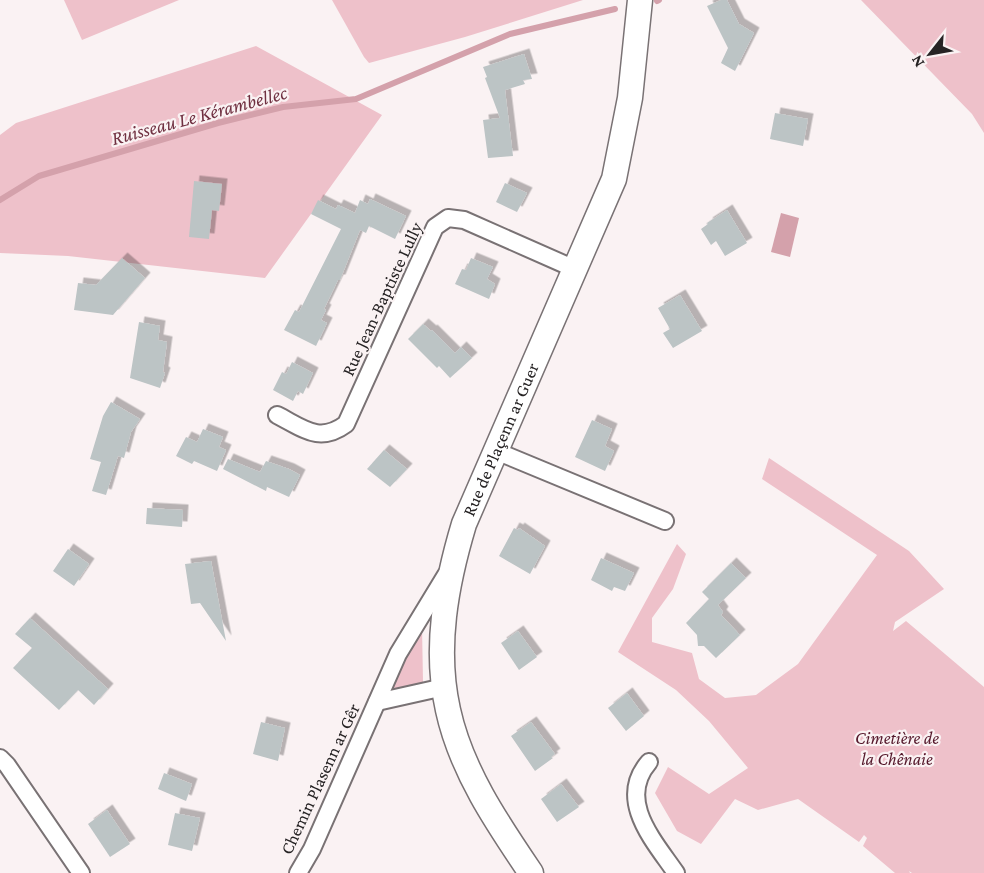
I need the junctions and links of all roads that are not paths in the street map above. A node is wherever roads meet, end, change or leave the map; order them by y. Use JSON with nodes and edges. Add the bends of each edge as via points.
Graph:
{"nodes":[{"id":1,"x":640,"y":0,"type":"edge"},
{"id":2,"x":575,"y":269,"type":"junction"},
{"id":3,"x":277,"y":415,"type":"dead end"},
{"id":4,"x":496,"y":451,"type":"junction"},
{"id":5,"x":665,"y":521,"type":"dead end"},
{"id":6,"x":451,"y":566,"type":"junction"},
{"id":7,"x":444,"y":687,"type":"junction"},
{"id":8,"x":377,"y":702,"type":"junction"},
{"id":9,"x":0,"y":758,"type":"edge"},
{"id":10,"x":650,"y":762,"type":"dead end"},
{"id":11,"x":81,"y":873,"type":"edge"},
{"id":12,"x":298,"y":873,"type":"edge"},
{"id":13,"x":531,"y":873,"type":"edge"},
{"id":14,"x":676,"y":873,"type":"edge"}],
"edges":[{"from":1,"to":2,"type":"main road","name":"Rue de Plaçenn ar Guer","via":[[630,98],[614,179]]},
{"from":2,"to":3,"type":"street","name":"Rue Jean-Baptiste Lully","via":[[464,220],[448,218],[435,227],[346,424],[332,433],[317,435]]},
{"from":2,"to":4,"type":"main road","name":"Rue de Plaçenn ar Guer"},
{"from":4,"to":5,"type":"street"},
{"from":4,"to":6,"type":"main road","name":"Rue de Plaçenn ar Guer","via":[[464,524]]},
{"from":6,"to":7,"type":"main road","name":"Rue de Plaçenn ar Guer","via":[[441,640]]},
{"from":6,"to":8,"type":"street","name":"Chemin Plasenn ar Gêr","via":[[398,654]]},
{"from":7,"to":8,"type":"street"},
{"from":7,"to":13,"type":"main road","name":"Rue de Plaçenn ar Guer","via":[[460,748],[475,782]]},
{"from":8,"to":12,"type":"street","name":"Chemin Plasenn ar Gêr"},
{"from":9,"to":11,"type":"street"},
{"from":10,"to":14,"type":"street","via":[[637,786],[638,811]]}]}
